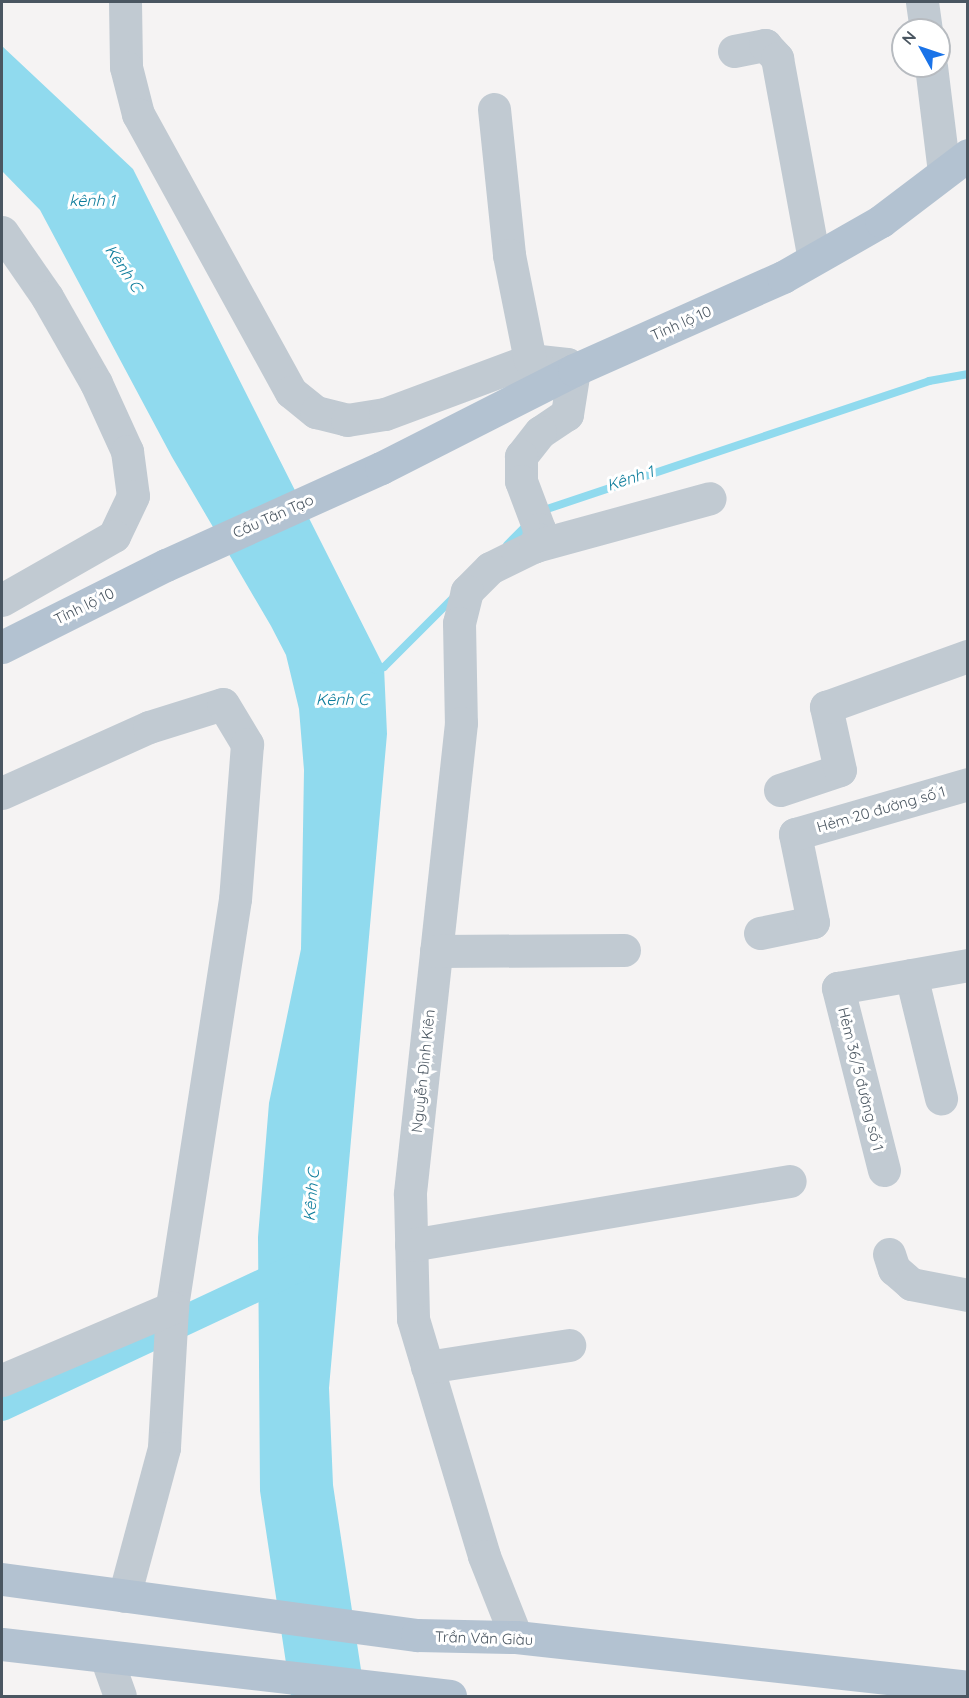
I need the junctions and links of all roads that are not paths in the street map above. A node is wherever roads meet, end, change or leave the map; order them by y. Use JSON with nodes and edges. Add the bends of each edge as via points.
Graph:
{"nodes":[{"id":1,"x":125,"y":2,"type":"edge"},
{"id":2,"x":922,"y":2,"type":"edge"},
{"id":3,"x":924,"y":18,"type":"edge"},
{"id":4,"x":734,"y":51,"type":"dead end"},
{"id":5,"x":934,"y":78,"type":"edge"},
{"id":6,"x":494,"y":109,"type":"dead end"},
{"id":7,"x":956,"y":164,"type":"edge"},
{"id":8,"x":2,"y":232,"type":"edge"},
{"id":9,"x":814,"y":259,"type":"junction"},
{"id":10,"x":530,"y":360,"type":"junction"},
{"id":11,"x":574,"y":370,"type":"junction"},
{"id":12,"x":381,"y":468,"type":"joint"},
{"id":13,"x":710,"y":498,"type":"dead end"},
{"id":14,"x":537,"y":538,"type":"junction"},
{"id":15,"x":166,"y":565,"type":"joint"},
{"id":16,"x":3,"y":594,"type":"edge"},
{"id":17,"x":2,"y":647,"type":"edge"},
{"id":18,"x":968,"y":656,"type":"edge"},
{"id":19,"x":968,"y":784,"type":"edge"},
{"id":20,"x":780,"y":790,"type":"dead end"},
{"id":21,"x":2,"y":793,"type":"edge"},
{"id":22,"x":760,"y":933,"type":"dead end"},
{"id":23,"x":624,"y":950,"type":"dead end"},
{"id":24,"x":436,"y":951,"type":"junction"},
{"id":25,"x":968,"y":965,"type":"edge"},
{"id":26,"x":911,"y":975,"type":"junction"},
{"id":27,"x":941,"y":1098,"type":"dead end"},
{"id":28,"x":884,"y":1170,"type":"dead end"},
{"id":29,"x":790,"y":1181,"type":"dead end"},
{"id":30,"x":411,"y":1245,"type":"junction"},
{"id":31,"x":889,"y":1254,"type":"dead end"},
{"id":32,"x":968,"y":1295,"type":"edge"},
{"id":33,"x":172,"y":1315,"type":"junction"},
{"id":34,"x":569,"y":1345,"type":"dead end"},
{"id":35,"x":427,"y":1367,"type":"junction"},
{"id":36,"x":2,"y":1380,"type":"edge"},
{"id":37,"x":2,"y":1579,"type":"edge"},
{"id":38,"x":138,"y":1598,"type":"junction"},
{"id":39,"x":516,"y":1637,"type":"junction"},
{"id":40,"x":2,"y":1644,"type":"edge"},
{"id":41,"x":106,"y":1657,"type":"junction"},
{"id":42,"x":968,"y":1687,"type":"edge"},
{"id":43,"x":120,"y":1696,"type":"edge"},
{"id":44,"x":450,"y":1696,"type":"edge"}],
"edges":[{"from":1,"to":10,"type":"street","via":[[126,67],[138,114],[291,392],[316,412],[347,420],[385,414]]},
{"from":2,"to":3,"type":"street"},
{"from":4,"to":9,"type":"street","via":[[765,45],[777,58]]},
{"from":5,"to":7,"type":"street"},
{"from":6,"to":10,"type":"street","via":[[509,255]]},
{"from":7,"to":9,"type":"main road","name":"Tỉnh lộ 10","via":[[881,221]]},
{"from":8,"to":16,"type":"street","via":[[47,297],[96,383],[127,451],[133,496],[114,536]]},
{"from":9,"to":11,"type":"main road","name":"Tỉnh lộ 10"},
{"from":10,"to":11,"type":"street","via":[[567,364]]},
{"from":11,"to":12,"type":"main road","name":"Tỉnh lộ 10"},
{"from":11,"to":14,"type":"street","via":[[567,414],[540,432],[521,456],[521,481]]},
{"from":12,"to":15,"type":"main road","name":"Cầu Tân Tạo"},
{"from":13,"to":14,"type":"street","name":"Nguyễn Đình Kiên"},
{"from":14,"to":24,"type":"street","name":"Nguyễn Đình Kiên","via":[[490,568],[467,591],[459,623],[461,723]]},
{"from":15,"to":17,"type":"main road","name":"Tỉnh lộ 10"},
{"from":18,"to":20,"type":"street","via":[[828,706],[824,710],[838,772]]},
{"from":19,"to":22,"type":"street","name":"Hẻm 20 đường số 1","via":[[795,834],[813,922]]},
{"from":21,"to":33,"type":"street","via":[[149,727],[223,704],[247,744],[235,899]]},
{"from":23,"to":24,"type":"street"},
{"from":24,"to":30,"type":"street","name":"Nguyễn Đình Kiên","via":[[410,1194]]},
{"from":25,"to":26,"type":"street"},
{"from":26,"to":27,"type":"street"},
{"from":26,"to":28,"type":"street","name":"Hẻm 36/5 đường số 1","via":[[838,988]]},
{"from":29,"to":30,"type":"street"},
{"from":30,"to":35,"type":"street","name":"Nguyễn Đình Kiên","via":[[413,1319]]},
{"from":31,"to":32,"type":"street","via":[[894,1269],[911,1284]]},
{"from":33,"to":36,"type":"street"},
{"from":33,"to":38,"type":"street","via":[[164,1448]]},
{"from":34,"to":35,"type":"street"},
{"from":35,"to":39,"type":"street","name":"Nguyễn Đình Kiên","via":[[484,1556]]},
{"from":37,"to":38,"type":"main road","name":"Trần Văn Giàu"},
{"from":38,"to":39,"type":"main road","name":"Trần Văn Giàu","via":[[448,1638]]},
{"from":39,"to":42,"type":"main road","name":"Trần Văn Giàu"},
{"from":40,"to":41,"type":"main road"},
{"from":41,"to":43,"type":"street"},
{"from":41,"to":44,"type":"main road"}]}
